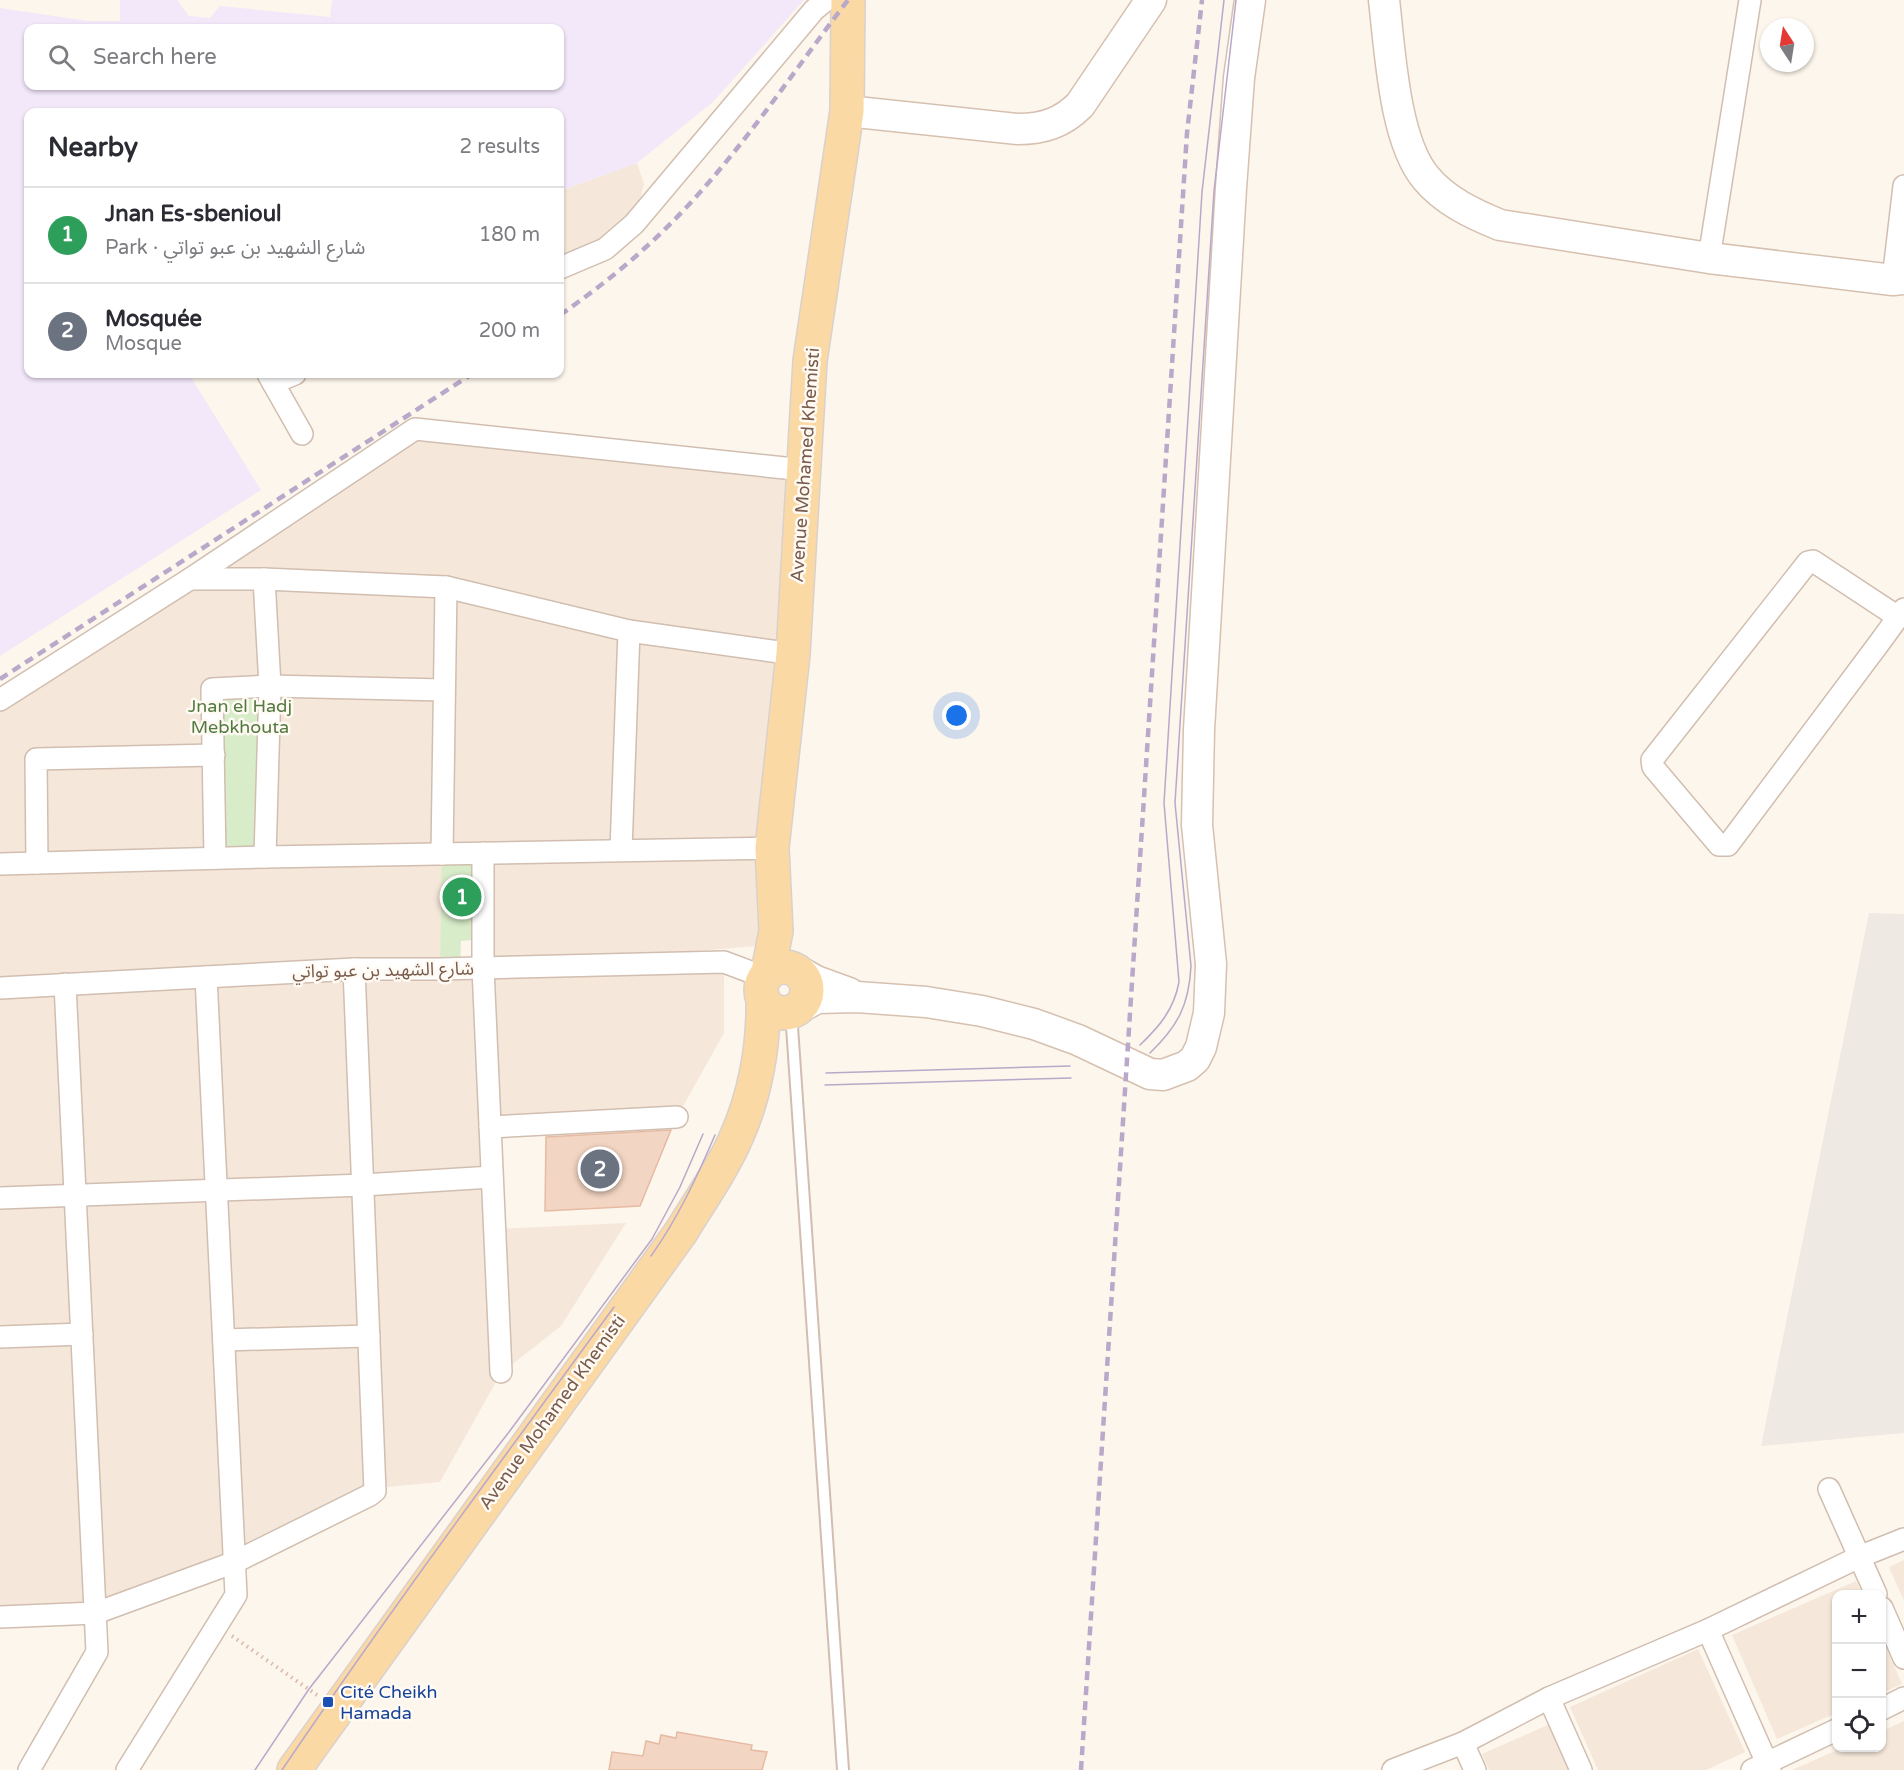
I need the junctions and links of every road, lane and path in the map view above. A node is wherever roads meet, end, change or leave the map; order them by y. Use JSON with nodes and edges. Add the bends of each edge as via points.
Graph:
{"nodes":[{"id":1,"x":826,"y":0,"type":"edge"},
{"id":2,"x":848,"y":0,"type":"edge"},
{"id":3,"x":1151,"y":0,"type":"edge"},
{"id":4,"x":1250,"y":0,"type":"edge"},
{"id":5,"x":1384,"y":0,"type":"edge"},
{"id":6,"x":1750,"y":0,"type":"edge"},
{"id":7,"x":847,"y":111,"type":"junction"},
{"id":8,"x":1904,"y":186,"type":"edge"},
{"id":9,"x":1709,"y":258,"type":"junction"},
{"id":10,"x":564,"y":266,"type":"edge"},
{"id":11,"x":1898,"y":279,"type":"edge"},
{"id":12,"x":270,"y":378,"type":"edge"},
{"id":13,"x":302,"y":434,"type":"dead end"},
{"id":14,"x":804,"y":470,"type":"junction"},
{"id":15,"x":190,"y":579,"type":"junction"},
{"id":16,"x":264,"y":579,"type":"junction"},
{"id":17,"x":446,"y":587,"type":"junction"},
{"id":18,"x":1900,"y":615,"type":"edge"},
{"id":19,"x":629,"y":631,"type":"junction"},
{"id":20,"x":793,"y":654,"type":"junction"},
{"id":21,"x":270,"y":686,"type":"junction"},
{"id":22,"x":443,"y":690,"type":"junction"},
{"id":23,"x":0,"y":700,"type":"edge"},
{"id":24,"x":214,"y":755,"type":"junction"},
{"id":25,"x":772,"y":848,"type":"junction"},
{"id":26,"x":621,"y":850,"type":"junction"},
{"id":27,"x":483,"y":853,"type":"junction"},
{"id":28,"x":442,"y":854,"type":"junction"},
{"id":29,"x":265,"y":857,"type":"junction"},
{"id":30,"x":215,"y":858,"type":"junction"},
{"id":31,"x":37,"y":863,"type":"junction"},
{"id":32,"x":0,"y":864,"type":"edge"},
{"id":33,"x":483,"y":968,"type":"junction"},
{"id":34,"x":354,"y":969,"type":"junction"},
{"id":35,"x":206,"y":977,"type":"junction"},
{"id":36,"x":65,"y":984,"type":"junction"},
{"id":37,"x":0,"y":988,"type":"edge"},
{"id":38,"x":780,"y":994,"type":"junction"},
{"id":39,"x":677,"y":1117,"type":"dead end"},
{"id":40,"x":490,"y":1127,"type":"junction"},
{"id":41,"x":492,"y":1177,"type":"junction"},
{"id":42,"x":363,"y":1185,"type":"junction"},
{"id":43,"x":217,"y":1190,"type":"junction"},
{"id":44,"x":75,"y":1195,"type":"junction"},
{"id":45,"x":0,"y":1198,"type":"edge"},
{"id":46,"x":82,"y":1334,"type":"junction"},
{"id":47,"x":369,"y":1336,"type":"junction"},
{"id":48,"x":224,"y":1340,"type":"junction"},
{"id":49,"x":3,"y":1342,"type":"edge"},
{"id":50,"x":501,"y":1372,"type":"dead end"},
{"id":51,"x":1829,"y":1489,"type":"dead end"},
{"id":52,"x":1904,"y":1539,"type":"edge"},
{"id":53,"x":1859,"y":1557,"type":"junction"},
{"id":54,"x":235,"y":1562,"type":"junction"},
{"id":55,"x":1874,"y":1590,"type":"edge"},
{"id":56,"x":96,"y":1613,"type":"junction"},
{"id":57,"x":0,"y":1617,"type":"edge"},
{"id":58,"x":1886,"y":1619,"type":"edge"},
{"id":59,"x":217,"y":1626,"type":"junction"},
{"id":60,"x":1708,"y":1630,"type":"junction"},
{"id":61,"x":1904,"y":1658,"type":"edge"},
{"id":62,"x":319,"y":1696,"type":"dead end"},
{"id":63,"x":1549,"y":1698,"type":"junction"},
{"id":64,"x":1904,"y":1698,"type":"edge"},
{"id":65,"x":1886,"y":1707,"type":"edge"},
{"id":66,"x":1832,"y":1732,"type":"edge"},
{"id":67,"x":1463,"y":1743,"type":"junction"},
{"id":68,"x":1763,"y":1768,"type":"edge"},
{"id":69,"x":28,"y":1770,"type":"edge"},
{"id":70,"x":127,"y":1770,"type":"edge"},
{"id":71,"x":294,"y":1770,"type":"edge"},
{"id":72,"x":843,"y":1770,"type":"edge"},
{"id":73,"x":1393,"y":1770,"type":"edge"},
{"id":74,"x":1475,"y":1770,"type":"edge"},
{"id":75,"x":1581,"y":1770,"type":"edge"}],
"edges":[{"from":1,"to":10,"type":"street","via":[[814,9],[634,224],[605,249]]},
{"from":2,"to":7,"type":"main road","name":"Avenue Mohamed Khemisti"},
{"from":3,"to":7,"type":"street","via":[[1080,105],[1053,124],[1018,129]]},
{"from":4,"to":38,"type":"street","via":[[1239,78],[1231,188],[1199,730],[1197,825],[1211,985],[1201,1047],[1195,1059],[1181,1069],[1164,1075],[1150,1074],[1078,1040],[982,1011],[926,1002]]},
{"from":5,"to":9,"type":"street","via":[[1402,128],[1426,178],[1447,198],[1469,213],[1500,225]]},
{"from":6,"to":9,"type":"street"},
{"from":7,"to":14,"type":"main road","name":"Avenue Mohamed Khemisti","via":[[810,361]]},
{"from":8,"to":11,"type":"street"},
{"from":9,"to":11,"type":"street"},
{"from":12,"to":13,"type":"street"},
{"from":14,"to":15,"type":"street","via":[[415,429]]},
{"from":14,"to":20,"type":"main road","name":"Avenue Mohamed Khemisti"},
{"from":15,"to":16,"type":"street"},
{"from":15,"to":23,"type":"street"},
{"from":16,"to":17,"type":"street"},
{"from":16,"to":21,"type":"street"},
{"from":17,"to":19,"type":"street"},
{"from":17,"to":22,"type":"street"},
{"from":18,"to":18,"type":"street","via":[[1728,845],[1719,844],[1653,767],[1652,760],[1808,562],[1813,561]]},
{"from":19,"to":20,"type":"street"},
{"from":19,"to":26,"type":"street"},
{"from":20,"to":25,"type":"main road","name":"Avenue Mohamed Khemisti"},
{"from":21,"to":22,"type":"street"},
{"from":21,"to":24,"type":"street","via":[[212,689]]},
{"from":21,"to":29,"type":"street"},
{"from":22,"to":28,"type":"street"},
{"from":24,"to":30,"type":"street"},
{"from":24,"to":31,"type":"street","via":[[36,759]]},
{"from":25,"to":26,"type":"street"},
{"from":25,"to":38,"type":"main road","name":"Avenue Mohamed Khemisti"},
{"from":26,"to":27,"type":"street"},
{"from":27,"to":28,"type":"street"},
{"from":27,"to":33,"type":"street"},
{"from":28,"to":29,"type":"street"},
{"from":29,"to":30,"type":"street"},
{"from":30,"to":31,"type":"street"},
{"from":31,"to":32,"type":"street"},
{"from":33,"to":34,"type":"street","name":"شارع الشهيد بن عبو تواتي"},
{"from":33,"to":38,"type":"street","name":"شارع الشهيد بن عبو تواتي","via":[[724,962]]},
{"from":33,"to":40,"type":"street"},
{"from":34,"to":35,"type":"street","name":"شارع الشهيد بن عبو تواتي"},
{"from":34,"to":42,"type":"street"},
{"from":35,"to":36,"type":"street","name":"شارع الشهيد بن عبو تواتي"},
{"from":35,"to":43,"type":"street"},
{"from":36,"to":37,"type":"street","name":"شارع الشهيد بن عبو تواتي"},
{"from":36,"to":44,"type":"street"},
{"from":38,"to":71,"type":"main road","name":"Avenue Mohamed Khemisti","via":[[735,1140],[681,1232]]},
{"from":38,"to":72,"type":"lane"},
{"from":39,"to":40,"type":"street"},
{"from":40,"to":41,"type":"street"},
{"from":41,"to":42,"type":"street"},
{"from":41,"to":50,"type":"street"},
{"from":42,"to":43,"type":"street"},
{"from":42,"to":47,"type":"street"},
{"from":43,"to":44,"type":"street"},
{"from":43,"to":48,"type":"street"},
{"from":44,"to":45,"type":"street"},
{"from":44,"to":46,"type":"street"},
{"from":46,"to":49,"type":"street"},
{"from":46,"to":56,"type":"street"},
{"from":47,"to":48,"type":"street"},
{"from":47,"to":54,"type":"street","via":[[375,1491]]},
{"from":48,"to":54,"type":"street"},
{"from":51,"to":53,"type":"street"},
{"from":52,"to":53,"type":"street"},
{"from":53,"to":55,"type":"street"},
{"from":53,"to":60,"type":"street"},
{"from":54,"to":56,"type":"street"},
{"from":54,"to":59,"type":"street","via":[[236,1595]]},
{"from":56,"to":57,"type":"street"},
{"from":56,"to":69,"type":"street","via":[[97,1652]]},
{"from":58,"to":61,"type":"street"},
{"from":59,"to":62,"type":"path"},
{"from":59,"to":70,"type":"street"},
{"from":60,"to":63,"type":"street"},
{"from":60,"to":68,"type":"street"},
{"from":63,"to":67,"type":"street"},
{"from":63,"to":75,"type":"street"},
{"from":64,"to":65,"type":"street"},
{"from":66,"to":68,"type":"street"},
{"from":67,"to":73,"type":"street"},
{"from":67,"to":74,"type":"street"}]}
